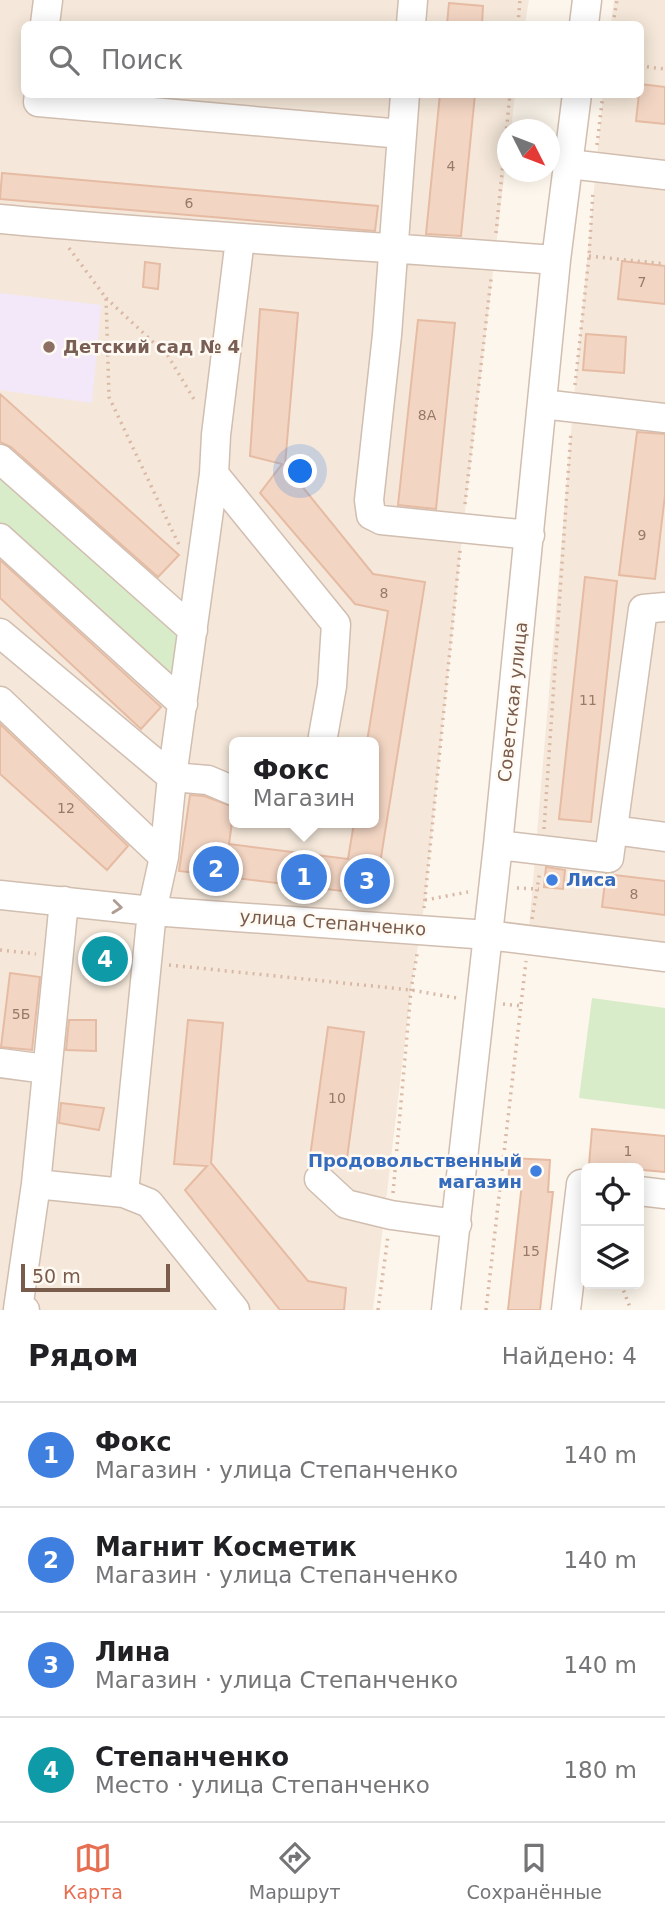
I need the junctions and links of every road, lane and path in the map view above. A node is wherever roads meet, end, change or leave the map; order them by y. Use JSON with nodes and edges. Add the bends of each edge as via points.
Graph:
{"nodes":[{"id":1,"x":48,"y":0,"type":"edge"},
{"id":2,"x":413,"y":0,"type":"edge"},
{"id":3,"x":520,"y":0,"type":"edge"},
{"id":4,"x":587,"y":0,"type":"edge"},
{"id":5,"x":617,"y":0,"type":"edge"},
{"id":6,"x":45,"y":21,"type":"edge"},
{"id":7,"x":411,"y":21,"type":"edge"},
{"id":8,"x":518,"y":21,"type":"edge"},
{"id":9,"x":584,"y":21,"type":"edge"},
{"id":10,"x":614,"y":21,"type":"edge"},
{"id":11,"x":644,"y":66,"type":"edge"},
{"id":12,"x":665,"y":69,"type":"edge"},
{"id":13,"x":38,"y":98,"type":"edge"},
{"id":14,"x":405,"y":98,"type":"edge"},
{"id":15,"x":510,"y":98,"type":"edge"},
{"id":16,"x":577,"y":98,"type":"edge"},
{"id":17,"x":602,"y":98,"type":"edge"},
{"id":18,"x":402,"y":134,"type":"junction"},
{"id":19,"x":582,"y":166,"type":"junction"},
{"id":20,"x":665,"y":175,"type":"edge"},
{"id":21,"x":0,"y":219,"type":"edge"},
{"id":22,"x":51,"y":224,"type":"junction"},
{"id":23,"x":240,"y":239,"type":"junction"},
{"id":24,"x":394,"y":247,"type":"junction"},
{"id":25,"x":494,"y":255,"type":"junction"},
{"id":26,"x":589,"y":256,"type":"junction"},
{"id":27,"x":556,"y":260,"type":"junction"},
{"id":28,"x":665,"y":264,"type":"edge"},
{"id":29,"x":106,"y":298,"type":"junction"},
{"id":30,"x":195,"y":401,"type":"dead end"},
{"id":31,"x":542,"y":404,"type":"junction"},
{"id":32,"x":573,"y":408,"type":"junction"},
{"id":33,"x":665,"y":418,"type":"edge"},
{"id":34,"x":0,"y":459,"type":"edge"},
{"id":35,"x":214,"y":474,"type":"junction"},
{"id":36,"x":463,"y":528,"type":"junction"},
{"id":37,"x":530,"y":535,"type":"junction"},
{"id":38,"x":0,"y":538,"type":"edge"},
{"id":39,"x":180,"y":547,"type":"dead end"},
{"id":40,"x":665,"y":607,"type":"edge"},
{"id":41,"x":193,"y":629,"type":"junction"},
{"id":42,"x":0,"y":633,"type":"edge"},
{"id":43,"x":0,"y":701,"type":"edge"},
{"id":44,"x":183,"y":704,"type":"junction"},
{"id":45,"x":323,"y":737,"type":"edge"},
{"id":46,"x":172,"y":777,"type":"junction"},
{"id":47,"x":229,"y":789,"type":"edge"},
{"id":48,"x":613,"y":830,"type":"junction"},
{"id":49,"x":665,"y":837,"type":"edge"},
{"id":50,"x":498,"y":845,"type":"junction"},
{"id":51,"x":542,"y":850,"type":"junction"},
{"id":52,"x":164,"y":858,"type":"junction"},
{"id":53,"x":0,"y":895,"type":"edge"},
{"id":54,"x":64,"y":901,"type":"junction"},
{"id":55,"x":152,"y":911,"type":"junction"},
{"id":56,"x":421,"y":929,"type":"junction"},
{"id":57,"x":488,"y":935,"type":"junction"},
{"id":58,"x":528,"y":940,"type":"junction"},
{"id":59,"x":0,"y":950,"type":"edge"},
{"id":60,"x":60,"y":957,"type":"junction"},
{"id":61,"x":665,"y":957,"type":"edge"},
{"id":62,"x":146,"y":962,"type":"junction"},
{"id":63,"x":411,"y":990,"type":"junction"},
{"id":64,"x":0,"y":1063,"type":"edge"},
{"id":65,"x":47,"y":1069,"type":"junction"},
{"id":66,"x":319,"y":1179,"type":"dead end"},
{"id":67,"x":36,"y":1184,"type":"junction"},
{"id":68,"x":581,"y":1184,"type":"edge"},
{"id":69,"x":644,"y":1192,"type":"edge"},
{"id":70,"x":124,"y":1193,"type":"junction"},
{"id":71,"x":665,"y":1194,"type":"edge"},
{"id":72,"x":391,"y":1215,"type":"junction"},
{"id":73,"x":457,"y":1224,"type":"junction"},
{"id":74,"x":623,"y":1289,"type":"edge"},
{"id":75,"x":0,"y":1307,"type":"edge"},
{"id":76,"x":18,"y":1309,"type":"edge"},
{"id":77,"x":25,"y":1310,"type":"edge"},
{"id":78,"x":235,"y":1310,"type":"edge"},
{"id":79,"x":378,"y":1310,"type":"edge"},
{"id":80,"x":446,"y":1310,"type":"edge"},
{"id":81,"x":486,"y":1310,"type":"edge"},
{"id":82,"x":566,"y":1310,"type":"edge"},
{"id":83,"x":631,"y":1310,"type":"edge"}],
"edges":[{"from":1,"to":6,"type":"street"},
{"from":2,"to":7,"type":"street"},
{"from":3,"to":8,"type":"path"},
{"from":4,"to":9,"type":"street"},
{"from":5,"to":10,"type":"path"},
{"from":11,"to":12,"type":"path"},
{"from":13,"to":18,"type":"street","via":[[38,102]]},
{"from":14,"to":18,"type":"street"},
{"from":15,"to":25,"type":"path"},
{"from":16,"to":19,"type":"street","name":"Советская улица"},
{"from":17,"to":19,"type":"path"},
{"from":18,"to":24,"type":"street"},
{"from":19,"to":20,"type":"street"},
{"from":19,"to":26,"type":"path"},
{"from":19,"to":27,"type":"street","name":"Советская улица"},
{"from":21,"to":22,"type":"street"},
{"from":22,"to":23,"type":"street"},
{"from":22,"to":29,"type":"path"},
{"from":23,"to":24,"type":"street"},
{"from":23,"to":35,"type":"street"},
{"from":24,"to":25,"type":"street"},
{"from":24,"to":36,"type":"street","via":[[371,516]]},
{"from":25,"to":27,"type":"street"},
{"from":25,"to":36,"type":"path"},
{"from":26,"to":28,"type":"path"},
{"from":26,"to":32,"type":"path"},
{"from":27,"to":31,"type":"street","name":"Советская улица"},
{"from":29,"to":30,"type":"path","via":[[169,356]]},
{"from":29,"to":39,"type":"path","via":[[109,397]]},
{"from":31,"to":32,"type":"street"},
{"from":31,"to":37,"type":"street","name":"Советская улица"},
{"from":32,"to":33,"type":"street"},
{"from":32,"to":51,"type":"path"},
{"from":34,"to":41,"type":"street"},
{"from":35,"to":41,"type":"street"},
{"from":35,"to":45,"type":"street","via":[[336,624]]},
{"from":36,"to":37,"type":"street"},
{"from":36,"to":56,"type":"path"},
{"from":37,"to":50,"type":"street","name":"Советская улица"},
{"from":38,"to":44,"type":"street"},
{"from":40,"to":48,"type":"street","via":[[643,610]]},
{"from":41,"to":44,"type":"street"},
{"from":42,"to":46,"type":"street"},
{"from":43,"to":52,"type":"street"},
{"from":44,"to":46,"type":"street"},
{"from":46,"to":47,"type":"street","via":[[208,780]]},
{"from":46,"to":52,"type":"street"},
{"from":48,"to":49,"type":"street"},
{"from":48,"to":51,"type":"street","via":[[609,858]]},
{"from":50,"to":51,"type":"street"},
{"from":50,"to":57,"type":"street","name":"Советская улица"},
{"from":51,"to":58,"type":"path"},
{"from":52,"to":55,"type":"street"},
{"from":53,"to":54,"type":"street","name":"улица Степанченко"},
{"from":54,"to":55,"type":"street","name":"улица Степанченко","one_way":true},
{"from":54,"to":60,"type":"street"},
{"from":55,"to":56,"type":"street","name":"улица Степанченко"},
{"from":55,"to":62,"type":"street"},
{"from":56,"to":57,"type":"street","name":"улица Степанченко"},
{"from":56,"to":63,"type":"path"},
{"from":57,"to":58,"type":"street","name":"улица Степанченко"},
{"from":57,"to":73,"type":"street","name":"Советская улица"},
{"from":58,"to":61,"type":"street","name":"улица Степанченко"},
{"from":58,"to":81,"type":"path"},
{"from":59,"to":60,"type":"path"},
{"from":60,"to":62,"type":"path"},
{"from":60,"to":65,"type":"street"},
{"from":62,"to":63,"type":"path"},
{"from":62,"to":70,"type":"street"},
{"from":63,"to":72,"type":"path"},
{"from":64,"to":65,"type":"street"},
{"from":65,"to":67,"type":"street"},
{"from":66,"to":72,"type":"street","via":[[346,1204]]},
{"from":67,"to":70,"type":"street"},
{"from":67,"to":76,"type":"street"},
{"from":68,"to":82,"type":"street"},
{"from":69,"to":71,"type":"street"},
{"from":70,"to":78,"type":"street","via":[[149,1203]]},
{"from":72,"to":73,"type":"street"},
{"from":72,"to":79,"type":"path"},
{"from":73,"to":80,"type":"street","name":"Советская улица"},
{"from":74,"to":83,"type":"path"},
{"from":75,"to":76,"type":"street"},
{"from":76,"to":77,"type":"street"}]}
